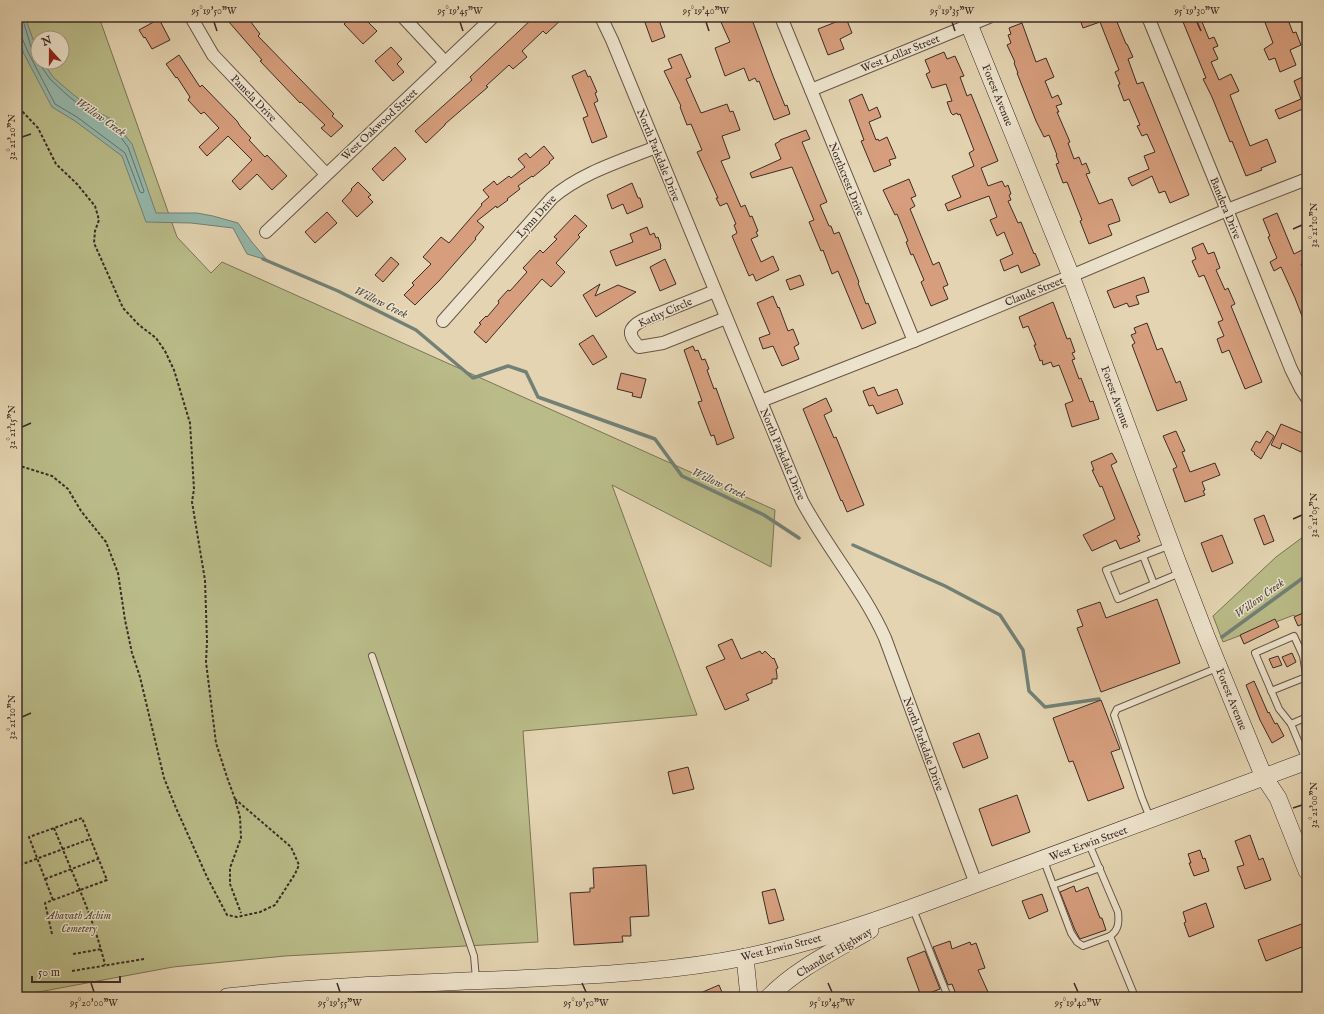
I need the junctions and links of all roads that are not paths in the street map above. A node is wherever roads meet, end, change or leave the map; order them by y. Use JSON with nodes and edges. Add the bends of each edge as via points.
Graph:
{"nodes":[{"id":1,"x":191,"y":17,"type":"edge"},
{"id":2,"x":403,"y":17,"type":"edge"},
{"id":3,"x":493,"y":17,"type":"edge"},
{"id":4,"x":601,"y":17,"type":"edge"},
{"id":5,"x":781,"y":17,"type":"edge"},
{"id":6,"x":989,"y":17,"type":"edge"},
{"id":7,"x":1148,"y":17,"type":"edge"},
{"id":8,"x":968,"y":21,"type":"edge"},
{"id":9,"x":445,"y":62,"type":"junction"},
{"id":10,"x":811,"y":90,"type":"junction"},
{"id":11,"x":656,"y":147,"type":"junction"},
{"id":12,"x":326,"y":174,"type":"junction"},
{"id":13,"x":1307,"y":179,"type":"edge"},
{"id":14,"x":1228,"y":210,"type":"junction"},
{"id":15,"x":266,"y":232,"type":"dead end"},
{"id":16,"x":1072,"y":276,"type":"junction"},
{"id":17,"x":715,"y":290,"type":"junction"},
{"id":18,"x":726,"y":318,"type":"junction"},
{"id":19,"x":443,"y":322,"type":"dead end"},
{"id":20,"x":914,"y":340,"type":"junction"},
{"id":21,"x":1307,"y":398,"type":"edge"},
{"id":22,"x":761,"y":401,"type":"junction"},
{"id":23,"x":1171,"y":545,"type":"junction"},
{"id":24,"x":1143,"y":556,"type":"junction"},
{"id":25,"x":1182,"y":572,"type":"junction"},
{"id":26,"x":1154,"y":584,"type":"junction"},
{"id":27,"x":372,"y":656,"type":"dead end"},
{"id":28,"x":1219,"y":667,"type":"junction"},
{"id":29,"x":1306,"y":678,"type":"edge"},
{"id":30,"x":1271,"y":691,"type":"junction"},
{"id":31,"x":1307,"y":717,"type":"edge"},
{"id":32,"x":1291,"y":724,"type":"junction"},
{"id":33,"x":1307,"y":761,"type":"edge"},
{"id":34,"x":1264,"y":777,"type":"junction"},
{"id":35,"x":1151,"y":819,"type":"junction"},
{"id":36,"x":1089,"y":842,"type":"junction"},
{"id":37,"x":1044,"y":859,"type":"junction"},
{"id":38,"x":1100,"y":868,"type":"junction"},
{"id":39,"x":1307,"y":871,"type":"edge"},
{"id":40,"x":976,"y":884,"type":"junction"},
{"id":41,"x":1053,"y":885,"type":"junction"},
{"id":42,"x":907,"y":909,"type":"junction"},
{"id":43,"x":1110,"y":936,"type":"junction"},
{"id":44,"x":744,"y":957,"type":"junction"},
{"id":45,"x":476,"y":980,"type":"junction"},
{"id":46,"x":1133,"y":992,"type":"dead end"},
{"id":47,"x":227,"y":997,"type":"edge"},
{"id":48,"x":749,"y":997,"type":"edge"},
{"id":49,"x":769,"y":997,"type":"edge"},
{"id":50,"x":948,"y":997,"type":"edge"}],
"edges":[{"from":1,"to":12,"type":"street","name":"Pamela Drive","via":[[213,55]]},
{"from":2,"to":9,"type":"street"},
{"from":3,"to":9,"type":"street","name":"West Oakwood Street"},
{"from":4,"to":11,"type":"street","name":"North Parkdale Drive"},
{"from":5,"to":10,"type":"street","name":"Northcrest Drive"},
{"from":6,"to":8,"type":"street","name":"West Lollar Street"},
{"from":7,"to":14,"type":"street","name":"Bandera Drive"},
{"from":8,"to":10,"type":"street","name":"West Lollar Street"},
{"from":8,"to":16,"type":"street","name":"Forest Avenue"},
{"from":9,"to":12,"type":"street","name":"West Oakwood Street"},
{"from":10,"to":20,"type":"street","name":"Northcrest Drive"},
{"from":11,"to":17,"type":"street","name":"North Parkdale Drive"},
{"from":11,"to":19,"type":"street","name":"Lynn Drive","via":[[567,185],[552,198]]},
{"from":12,"to":15,"type":"street","name":"West Oakwood Street"},
{"from":13,"to":14,"type":"street","name":"Claude Street"},
{"from":14,"to":16,"type":"street","name":"Claude Street"},
{"from":14,"to":21,"type":"street","name":"Bandera Drive","via":[[1291,369]]},
{"from":16,"to":20,"type":"street","name":"Claude Street"},
{"from":16,"to":23,"type":"street","name":"Forest Avenue"},
{"from":17,"to":18,"type":"street","name":"North Parkdale Drive"},
{"from":17,"to":18,"type":"street","name":"Kathy Circle","via":[[638,322],[631,330],[633,341],[639,346],[663,343]]},
{"from":18,"to":22,"type":"street","name":"North Parkdale Drive"},
{"from":20,"to":22,"type":"street","name":"Claude Street"},
{"from":22,"to":40,"type":"street","name":"North Parkdale Drive","via":[[802,501],[819,532],[872,611],[885,638]]},
{"from":23,"to":24,"type":"lane"},
{"from":23,"to":25,"type":"street","name":"Forest Avenue"},
{"from":24,"to":26,"type":"lane"},
{"from":24,"to":26,"type":"lane","via":[[1106,570],[1118,599]]},
{"from":25,"to":26,"type":"lane"},
{"from":25,"to":28,"type":"street","name":"Forest Avenue"},
{"from":27,"to":45,"type":"lane","via":[[474,956]]},
{"from":28,"to":34,"type":"street","name":"Forest Avenue"},
{"from":28,"to":35,"type":"lane","via":[[1117,709],[1114,715]]},
{"from":29,"to":30,"type":"lane"},
{"from":29,"to":30,"type":"lane","via":[[1303,656],[1294,636],[1255,653]]},
{"from":30,"to":32,"type":"lane","via":[[1279,709]]},
{"from":31,"to":32,"type":"lane"},
{"from":32,"to":33,"type":"lane"},
{"from":33,"to":34,"type":"street","name":"West Erwin Street"},
{"from":34,"to":35,"type":"street","name":"West Erwin Street"},
{"from":34,"to":39,"type":"street","name":"Forest Avenue","via":[[1278,798]]},
{"from":35,"to":36,"type":"street","name":"West Erwin Street"},
{"from":36,"to":37,"type":"street","name":"West Erwin Street"},
{"from":36,"to":38,"type":"lane"},
{"from":37,"to":40,"type":"street","name":"West Erwin Street"},
{"from":37,"to":41,"type":"lane"},
{"from":38,"to":41,"type":"lane"},
{"from":38,"to":43,"type":"lane","via":[[1118,912],[1116,933]]},
{"from":40,"to":42,"type":"street","name":"West Erwin Street"},
{"from":41,"to":43,"type":"lane","via":[[1071,933],[1077,942],[1083,946]]},
{"from":42,"to":44,"type":"street","name":"West Erwin Street","via":[[826,936]]},
{"from":42,"to":49,"type":"street","name":"Chandler Highway","via":[[813,963]]},
{"from":42,"to":50,"type":"lane"},
{"from":43,"to":46,"type":"lane"},
{"from":44,"to":45,"type":"street","name":"West Erwin Street","via":[[627,974]]},
{"from":44,"to":48,"type":"street"},
{"from":45,"to":47,"type":"street","name":"West Erwin Street","via":[[354,986]]}]}
